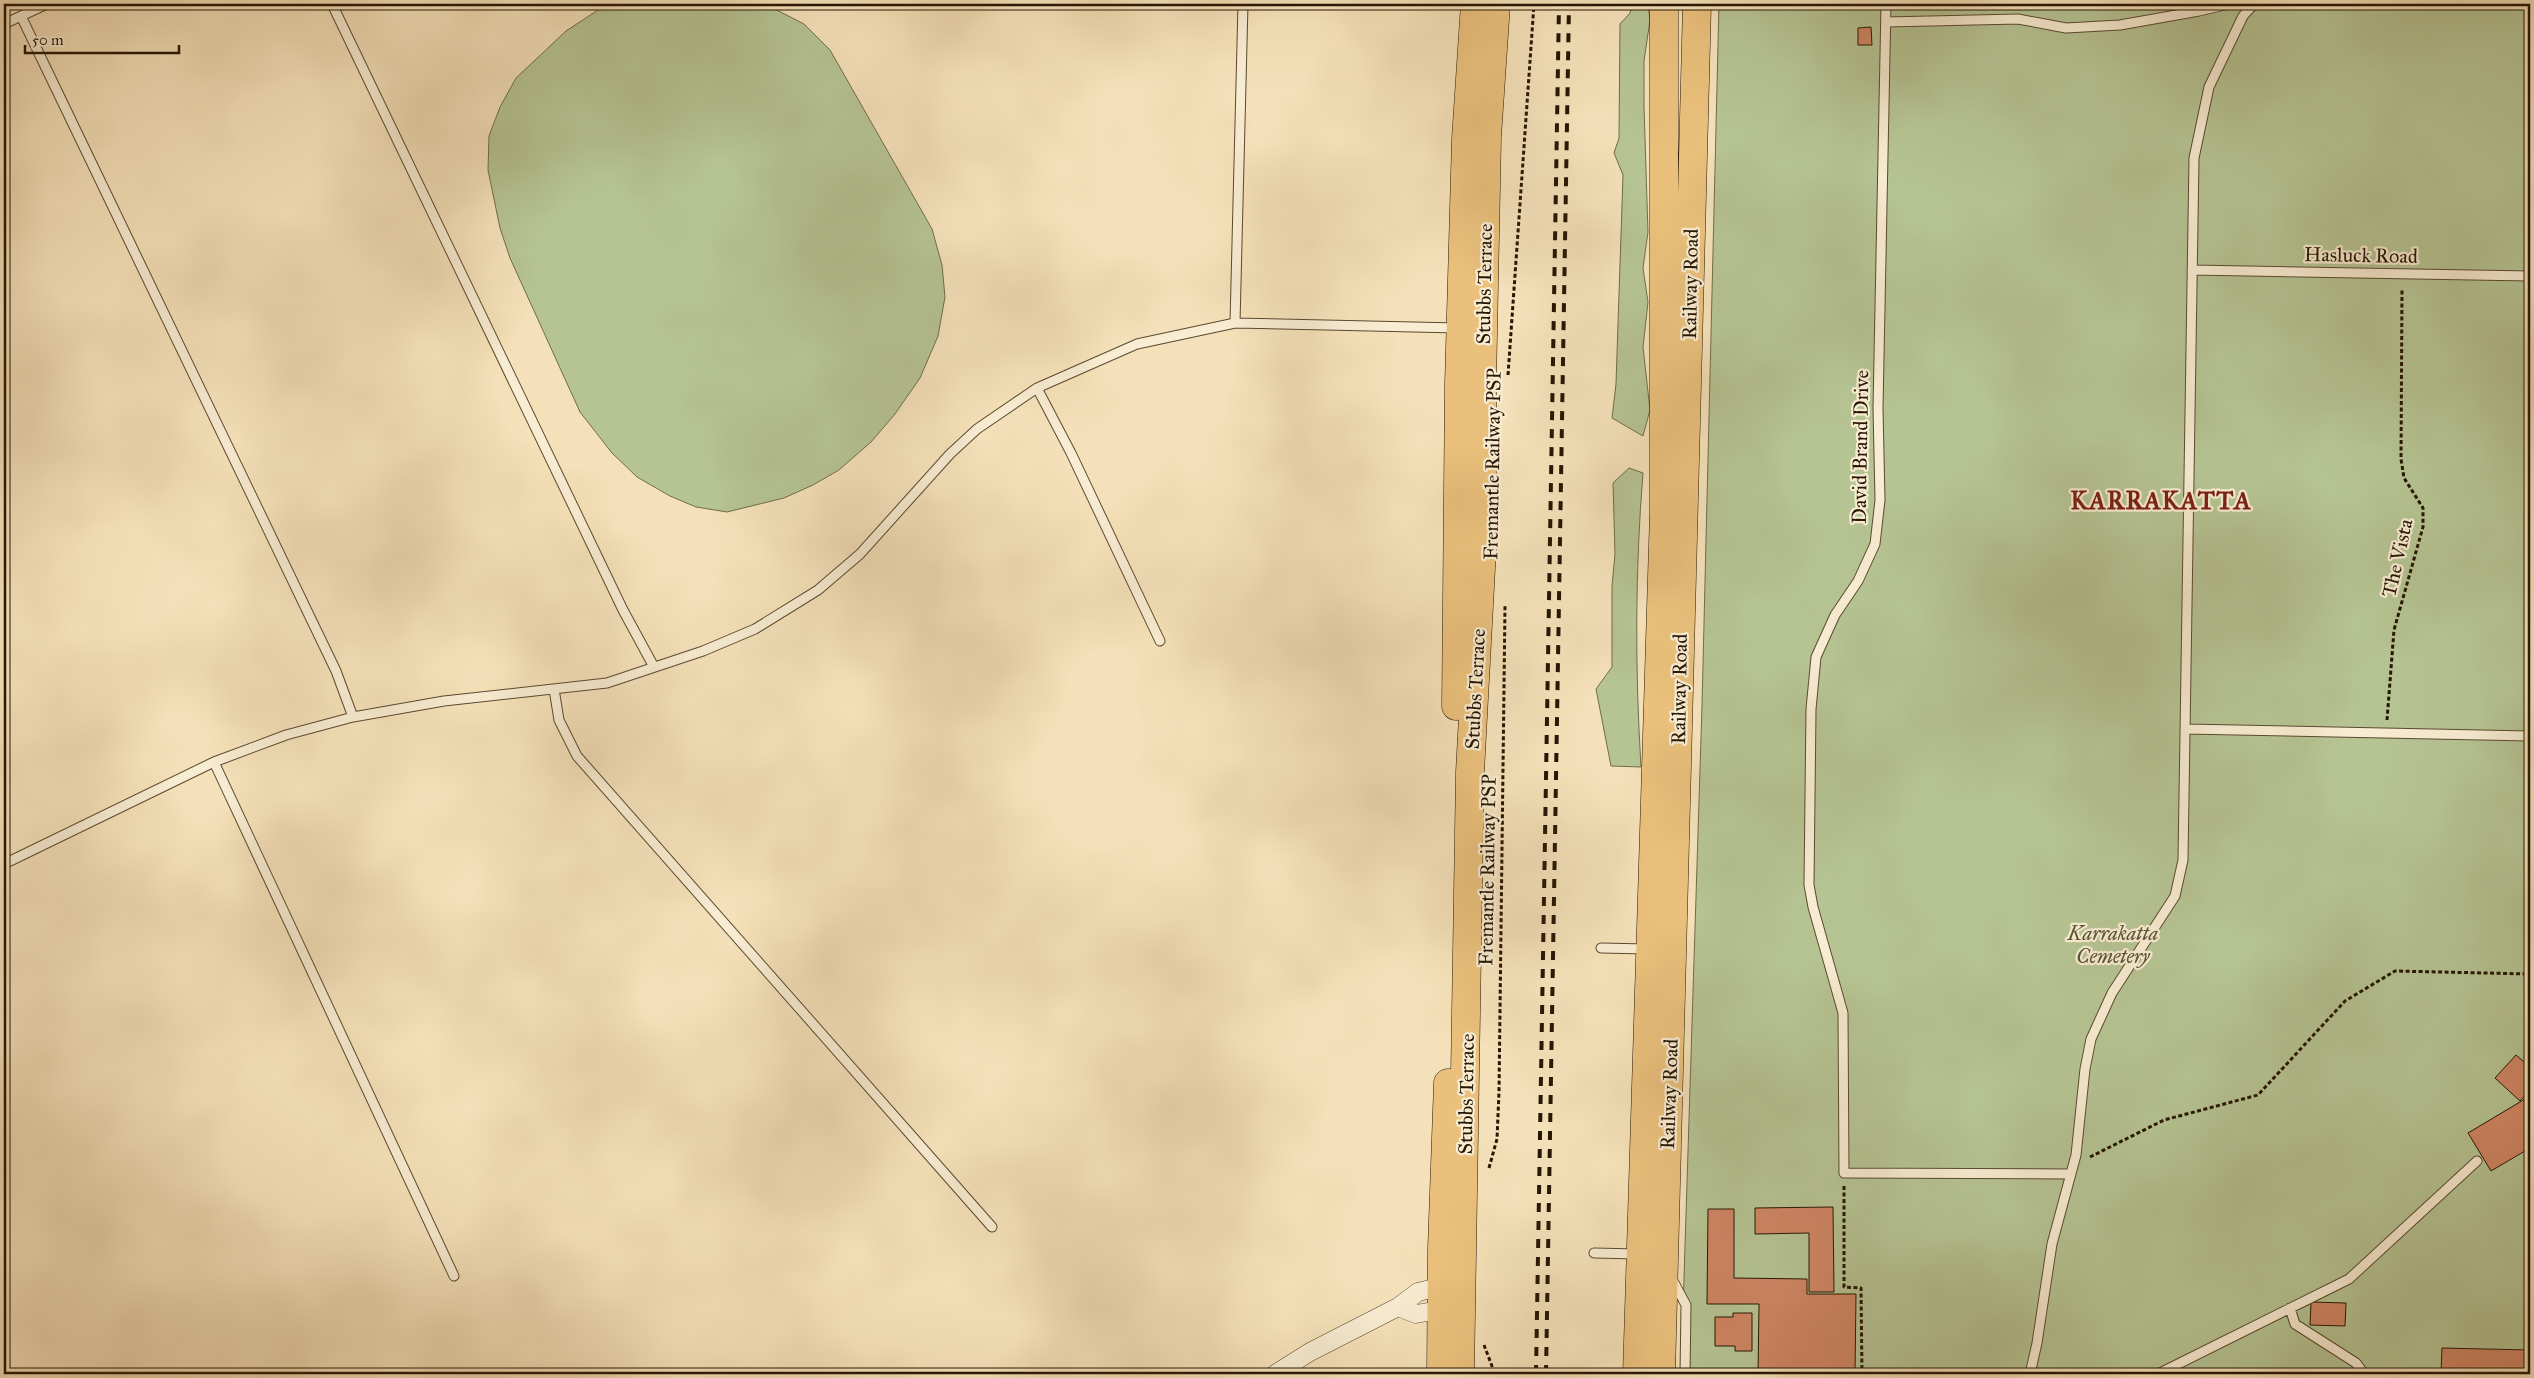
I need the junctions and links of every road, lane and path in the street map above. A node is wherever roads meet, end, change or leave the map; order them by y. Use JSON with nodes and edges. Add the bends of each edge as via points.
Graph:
{"nodes":[{"id":1,"x":47,"y":4,"type":"edge"},
{"id":2,"x":332,"y":4,"type":"edge"},
{"id":3,"x":1243,"y":4,"type":"edge"},
{"id":4,"x":1475,"y":4,"type":"edge"},
{"id":5,"x":1496,"y":4,"type":"edge"},
{"id":6,"x":1534,"y":4,"type":"edge"},
{"id":7,"x":1664,"y":4,"type":"edge"},
{"id":8,"x":1697,"y":4,"type":"edge"},
{"id":9,"x":1886,"y":4,"type":"edge"},
{"id":10,"x":2229,"y":4,"type":"edge"},
{"id":11,"x":2254,"y":4,"type":"edge"},
{"id":12,"x":21,"y":16,"type":"junction"},
{"id":13,"x":1886,"y":22,"type":"junction"},
{"id":14,"x":4,"y":24,"type":"edge"},
{"id":15,"x":2192,"y":270,"type":"junction"},
{"id":16,"x":2402,"y":274,"type":"junction"},
{"id":17,"x":2530,"y":276,"type":"edge"},
{"id":18,"x":1235,"y":323,"type":"junction"},
{"id":19,"x":1461,"y":328,"type":"junction"},
{"id":20,"x":1507,"y":385,"type":"dead end"},
{"id":21,"x":1036,"y":388,"type":"junction"},
{"id":22,"x":1505,"y":604,"type":"dead end"},
{"id":23,"x":1160,"y":641,"type":"dead end"},
{"id":24,"x":654,"y":667,"type":"junction"},
{"id":25,"x":554,"y":689,"type":"junction"},
{"id":26,"x":353,"y":717,"type":"junction"},
{"id":27,"x":2185,"y":729,"type":"junction"},
{"id":28,"x":2386,"y":733,"type":"junction"},
{"id":29,"x":2530,"y":736,"type":"edge"},
{"id":30,"x":214,"y":762,"type":"junction"},
{"id":31,"x":4,"y":864,"type":"edge"},
{"id":32,"x":1601,"y":948,"type":"dead end"},
{"id":33,"x":1662,"y":949,"type":"junction"},
{"id":34,"x":2530,"y":974,"type":"edge"},
{"id":35,"x":2477,"y":1161,"type":"dead end"},
{"id":36,"x":1844,"y":1172,"type":"junction"},
{"id":37,"x":2071,"y":1174,"type":"junction"},
{"id":38,"x":1486,"y":1178,"type":"dead end"},
{"id":39,"x":992,"y":1227,"type":"dead end"},
{"id":40,"x":1594,"y":1253,"type":"dead end"},
{"id":41,"x":1653,"y":1260,"type":"junction"},
{"id":42,"x":454,"y":1276,"type":"dead end"},
{"id":43,"x":1453,"y":1298,"type":"junction"},
{"id":44,"x":1398,"y":1307,"type":"junction"},
{"id":45,"x":2290,"y":1308,"type":"junction"},
{"id":46,"x":1478,"y":1341,"type":"dead end"},
{"id":47,"x":1275,"y":1374,"type":"edge"},
{"id":48,"x":1441,"y":1374,"type":"edge"},
{"id":49,"x":1460,"y":1374,"type":"edge"},
{"id":50,"x":1496,"y":1374,"type":"edge"},
{"id":51,"x":1637,"y":1374,"type":"edge"},
{"id":52,"x":1661,"y":1374,"type":"edge"},
{"id":53,"x":1685,"y":1374,"type":"edge"},
{"id":54,"x":1862,"y":1374,"type":"edge"},
{"id":55,"x":2030,"y":1374,"type":"edge"},
{"id":56,"x":2158,"y":1374,"type":"edge"},
{"id":57,"x":2364,"y":1374,"type":"edge"}],
"edges":[{"from":1,"to":12,"type":"lane"},
{"from":2,"to":24,"type":"lane","via":[[619,601]]},
{"from":3,"to":18,"type":"lane"},
{"from":4,"to":19,"type":"main road","name":"Stubbs Terrace","via":[[1466,139]]},
{"from":5,"to":43,"type":"main road","name":"Stubbs Terrace","via":[[1487,137],[1483,531],[1470,772]]},
{"from":6,"to":20,"type":"path","name":"Fremantle Railway PSP"},
{"from":7,"to":33,"type":"main road","name":"Railway Road"},
{"from":8,"to":33,"type":"main road","name":"Railway Road"},
{"from":9,"to":13,"type":"lane","name":"David Brand Drive"},
{"from":10,"to":13,"type":"lane","via":[[2111,26],[2066,28],[2018,19]]},
{"from":11,"to":15,"type":"lane","via":[[2243,16],[2209,87],[2194,158]]},
{"from":12,"to":14,"type":"lane"},
{"from":12,"to":26,"type":"lane","via":[[332,662]]},
{"from":13,"to":36,"type":"lane","name":"David Brand Drive","via":[[1878,408],[1880,500],[1875,544],[1858,581],[1835,615],[1816,657],[1811,709],[1810,885],[1813,907],[1844,1013]]},
{"from":15,"to":16,"type":"lane","name":"Hasluck Road"},
{"from":15,"to":27,"type":"lane"},
{"from":16,"to":17,"type":"lane","name":"Hasluck Road"},
{"from":16,"to":28,"type":"path","name":"The Vista","via":[[2401,459],[2404,478],[2423,508],[2423,528],[2394,630]]},
{"from":18,"to":19,"type":"lane"},
{"from":18,"to":21,"type":"lane","via":[[1137,344]]},
{"from":19,"to":43,"type":"main road","name":"Stubbs Terrace","via":[[1454,914],[1442,1248]]},
{"from":21,"to":23,"type":"lane","via":[[1071,453]]},
{"from":21,"to":24,"type":"lane","via":[[963,441],[860,554],[818,590],[755,629]]},
{"from":22,"to":38,"type":"path","name":"Fremantle Railway PSP","via":[[1499,1092],[1497,1139]]},
{"from":24,"to":25,"type":"lane","via":[[607,683]]},
{"from":25,"to":26,"type":"lane","via":[[444,701]]},
{"from":25,"to":39,"type":"lane","via":[[559,720],[577,756]]},
{"from":26,"to":30,"type":"lane","via":[[286,735]]},
{"from":27,"to":28,"type":"lane"},
{"from":27,"to":37,"type":"lane","via":[[2183,860],[2175,896],[2112,993],[2091,1039]]},
{"from":28,"to":29,"type":"lane"},
{"from":30,"to":31,"type":"lane"},
{"from":30,"to":42,"type":"lane"},
{"from":32,"to":33,"type":"lane"},
{"from":33,"to":41,"type":"main road","name":"Railway Road"},
{"from":34,"to":37,"type":"path","via":[[2395,971],[2346,1001],[2258,1095],[2164,1120],[2090,1156]]},
{"from":35,"to":45,"type":"lane","via":[[2349,1279]]},
{"from":36,"to":37,"type":"lane"},
{"from":36,"to":54,"type":"path","via":[[1844,1287],[1862,1288]]},
{"from":37,"to":55,"type":"lane","via":[[2052,1244]]},
{"from":40,"to":41,"type":"lane"},
{"from":41,"to":51,"type":"main road","name":"Railway Road"},
{"from":41,"to":52,"type":"main road","name":"Railway Road"},
{"from":41,"to":53,"type":"lane","via":[[1686,1305]]},
{"from":43,"to":44,"type":"street","via":[[1416,1314]]},
{"from":43,"to":44,"type":"street","via":[[1418,1292]]},
{"from":43,"to":48,"type":"main road","name":"Stubbs Terrace"},
{"from":43,"to":49,"type":"main road","name":"Stubbs Terrace"},
{"from":44,"to":47,"type":"street","via":[[1310,1352]]},
{"from":45,"to":56,"type":"lane"},
{"from":45,"to":57,"type":"lane","via":[[2295,1324],[2356,1363]]},
{"from":46,"to":50,"type":"path","via":[[1489,1353]]}]}
